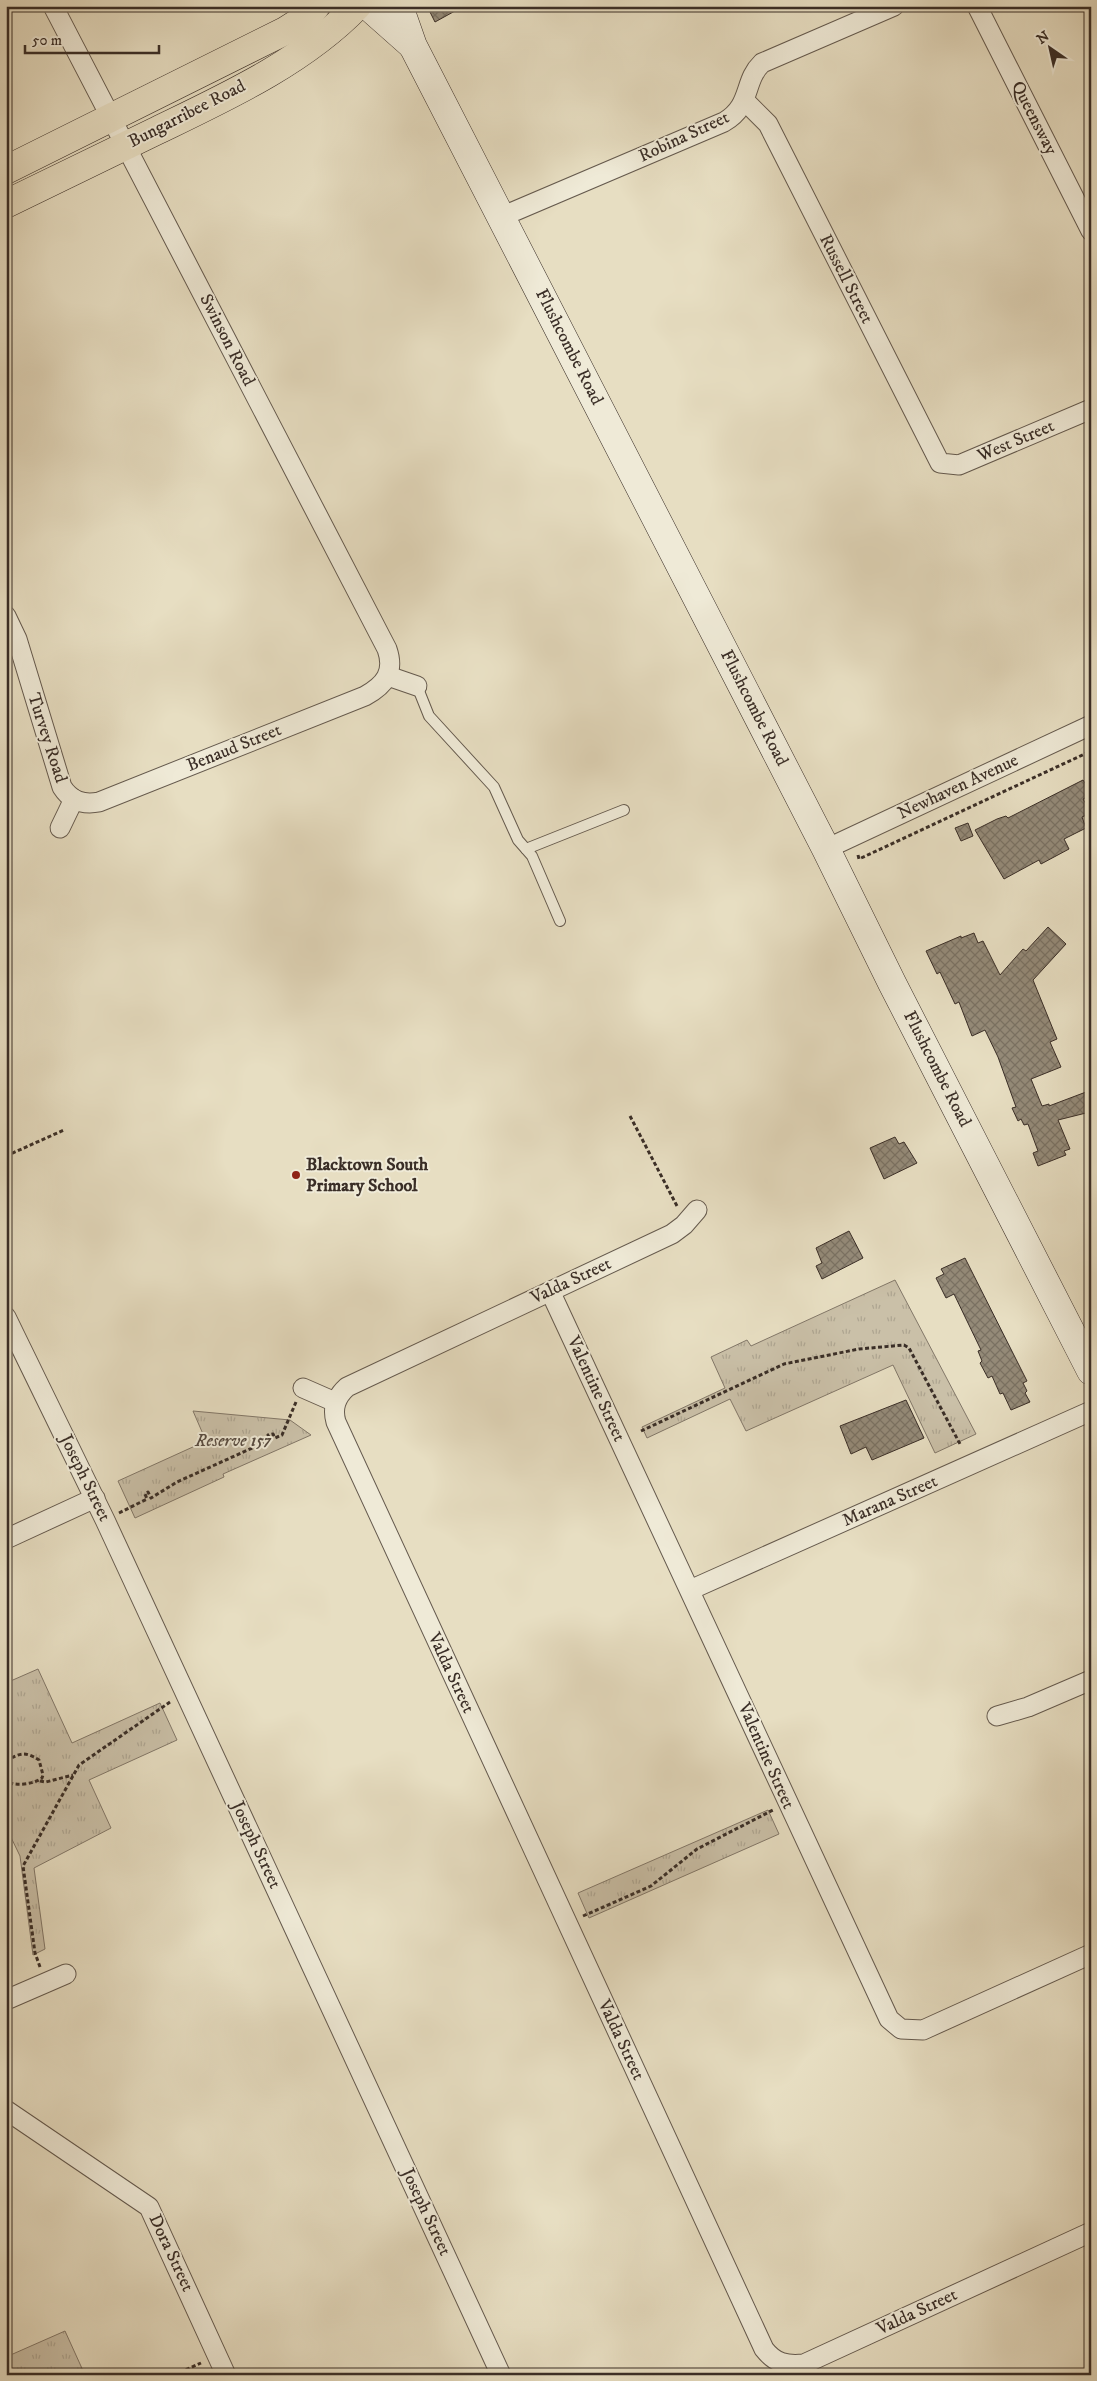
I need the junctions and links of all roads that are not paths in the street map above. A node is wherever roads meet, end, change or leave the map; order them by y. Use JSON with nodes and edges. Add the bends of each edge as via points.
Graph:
{"nodes":[{"id":1,"x":53,"y":6,"type":"edge"},
{"id":2,"x":316,"y":6,"type":"edge"},
{"id":3,"x":357,"y":6,"type":"edge"},
{"id":4,"x":368,"y":6,"type":"edge"},
{"id":5,"x":399,"y":6,"type":"edge"},
{"id":6,"x":894,"y":6,"type":"edge"},
{"id":7,"x":977,"y":6,"type":"edge"},
{"id":8,"x":413,"y":46,"type":"junction"},
{"id":9,"x":745,"y":101,"type":"junction"},
{"id":10,"x":111,"y":118,"type":"junction"},
{"id":11,"x":126,"y":145,"type":"junction"},
{"id":12,"x":6,"y":170,"type":"edge"},
{"id":13,"x":6,"y":204,"type":"edge"},
{"id":14,"x":501,"y":217,"type":"junction"},
{"id":15,"x":1091,"y":231,"type":"edge"},
{"id":16,"x":1091,"y":409,"type":"edge"},
{"id":17,"x":940,"y":463,"type":"joint"},
{"id":18,"x":6,"y":616,"type":"edge"},
{"id":19,"x":388,"y":676,"type":"junction"},
{"id":20,"x":417,"y":686,"type":"joint"},
{"id":21,"x":1091,"y":725,"type":"edge"},
{"id":22,"x":74,"y":799,"type":"junction"},
{"id":23,"x":624,"y":810,"type":"dead end"},
{"id":24,"x":60,"y":828,"type":"dead end"},
{"id":25,"x":526,"y":849,"type":"junction"},
{"id":26,"x":826,"y":849,"type":"junction"},
{"id":27,"x":560,"y":921,"type":"dead end"},
{"id":28,"x":693,"y":1215,"type":"road end"},
{"id":29,"x":550,"y":1291,"type":"junction"},
{"id":30,"x":6,"y":1317,"type":"edge"},
{"id":31,"x":1091,"y":1371,"type":"edge"},
{"id":32,"x":303,"y":1388,"type":"road end"},
{"id":33,"x":335,"y":1402,"type":"junction"},
{"id":34,"x":1091,"y":1411,"type":"edge"},
{"id":35,"x":95,"y":1498,"type":"junction"},
{"id":36,"x":6,"y":1539,"type":"edge"},
{"id":37,"x":690,"y":1590,"type":"junction"},
{"id":38,"x":1091,"y":1680,"type":"edge"},
{"id":39,"x":997,"y":1716,"type":"dead end"},
{"id":40,"x":1091,"y":1954,"type":"edge"},
{"id":41,"x":66,"y":1974,"type":"dead end"},
{"id":42,"x":6,"y":2000,"type":"edge"},
{"id":43,"x":6,"y":2110,"type":"edge"},
{"id":44,"x":1091,"y":2232,"type":"edge"},
{"id":45,"x":226,"y":2375,"type":"edge"},
{"id":46,"x":501,"y":2375,"type":"edge"}],
"edges":[{"from":1,"to":10,"type":"street","name":"Swinson Road"},
{"from":2,"to":10,"type":"main road","name":"Bungarribee Road","via":[[304,19],[285,31]]},
{"from":3,"to":11,"type":"main road","name":"Bungarribee Road","via":[[342,22],[286,62],[194,113]]},
{"from":4,"to":8,"type":"street","name":"Flushcombe Road"},
{"from":5,"to":8,"type":"street","name":"Flushcombe Road"},
{"from":6,"to":9,"type":"street","name":"Robina Street","via":[[762,63],[754,73]]},
{"from":7,"to":15,"type":"street","name":"Queensway"},
{"from":8,"to":14,"type":"street","name":"Flushcombe Road"},
{"from":9,"to":14,"type":"street","name":"Robina Street","via":[[734,117],[724,122]]},
{"from":9,"to":17,"type":"street","name":"Russell Street","via":[[768,124]]},
{"from":10,"to":11,"type":"street","name":"Swinson Road"},
{"from":10,"to":12,"type":"main road","name":"Bungarribee Road"},
{"from":11,"to":13,"type":"main road","name":"Bungarribee Road"},
{"from":11,"to":19,"type":"street","name":"Swinson Road","via":[[387,649],[390,660]]},
{"from":14,"to":26,"type":"street","name":"Flushcombe Road"},
{"from":16,"to":17,"type":"street","name":"West Street","via":[[959,465]]},
{"from":18,"to":22,"type":"street","name":"Turvey Road","via":[[17,639],[58,778],[66,794]]},
{"from":19,"to":20,"type":"street"},
{"from":19,"to":22,"type":"street","name":"Benaud Street","via":[[365,696],[99,802],[89,804]]},
{"from":20,"to":25,"type":"lane","via":[[429,716],[494,787],[518,840]]},
{"from":21,"to":26,"type":"street","name":"Newhaven Avenue"},
{"from":22,"to":24,"type":"street"},
{"from":23,"to":25,"type":"lane"},
{"from":25,"to":27,"type":"lane"},
{"from":26,"to":31,"type":"street","name":"Flushcombe Road"},
{"from":28,"to":29,"type":"street","name":"Valda Street","via":[[672,1234]]},
{"from":29,"to":33,"type":"street","name":"Valda Street","via":[[347,1387]]},
{"from":29,"to":37,"type":"street","name":"Valentine Street"},
{"from":30,"to":35,"type":"street","name":"Joseph Street"},
{"from":32,"to":33,"type":"street"},
{"from":33,"to":44,"type":"street","name":"Valda Street","via":[[336,1422],[764,2349],[776,2361],[804,2364]]},
{"from":34,"to":37,"type":"street","name":"Marana Street"},
{"from":35,"to":36,"type":"street"},
{"from":35,"to":46,"type":"street","name":"Joseph Street"},
{"from":37,"to":40,"type":"street","name":"Valentine Street","via":[[885,2014],[901,2030],[926,2029]]},
{"from":38,"to":39,"type":"street","via":[[1037,1704]]},
{"from":41,"to":42,"type":"street"},
{"from":43,"to":45,"type":"street","name":"Dora Street","via":[[149,2208]]}]}
